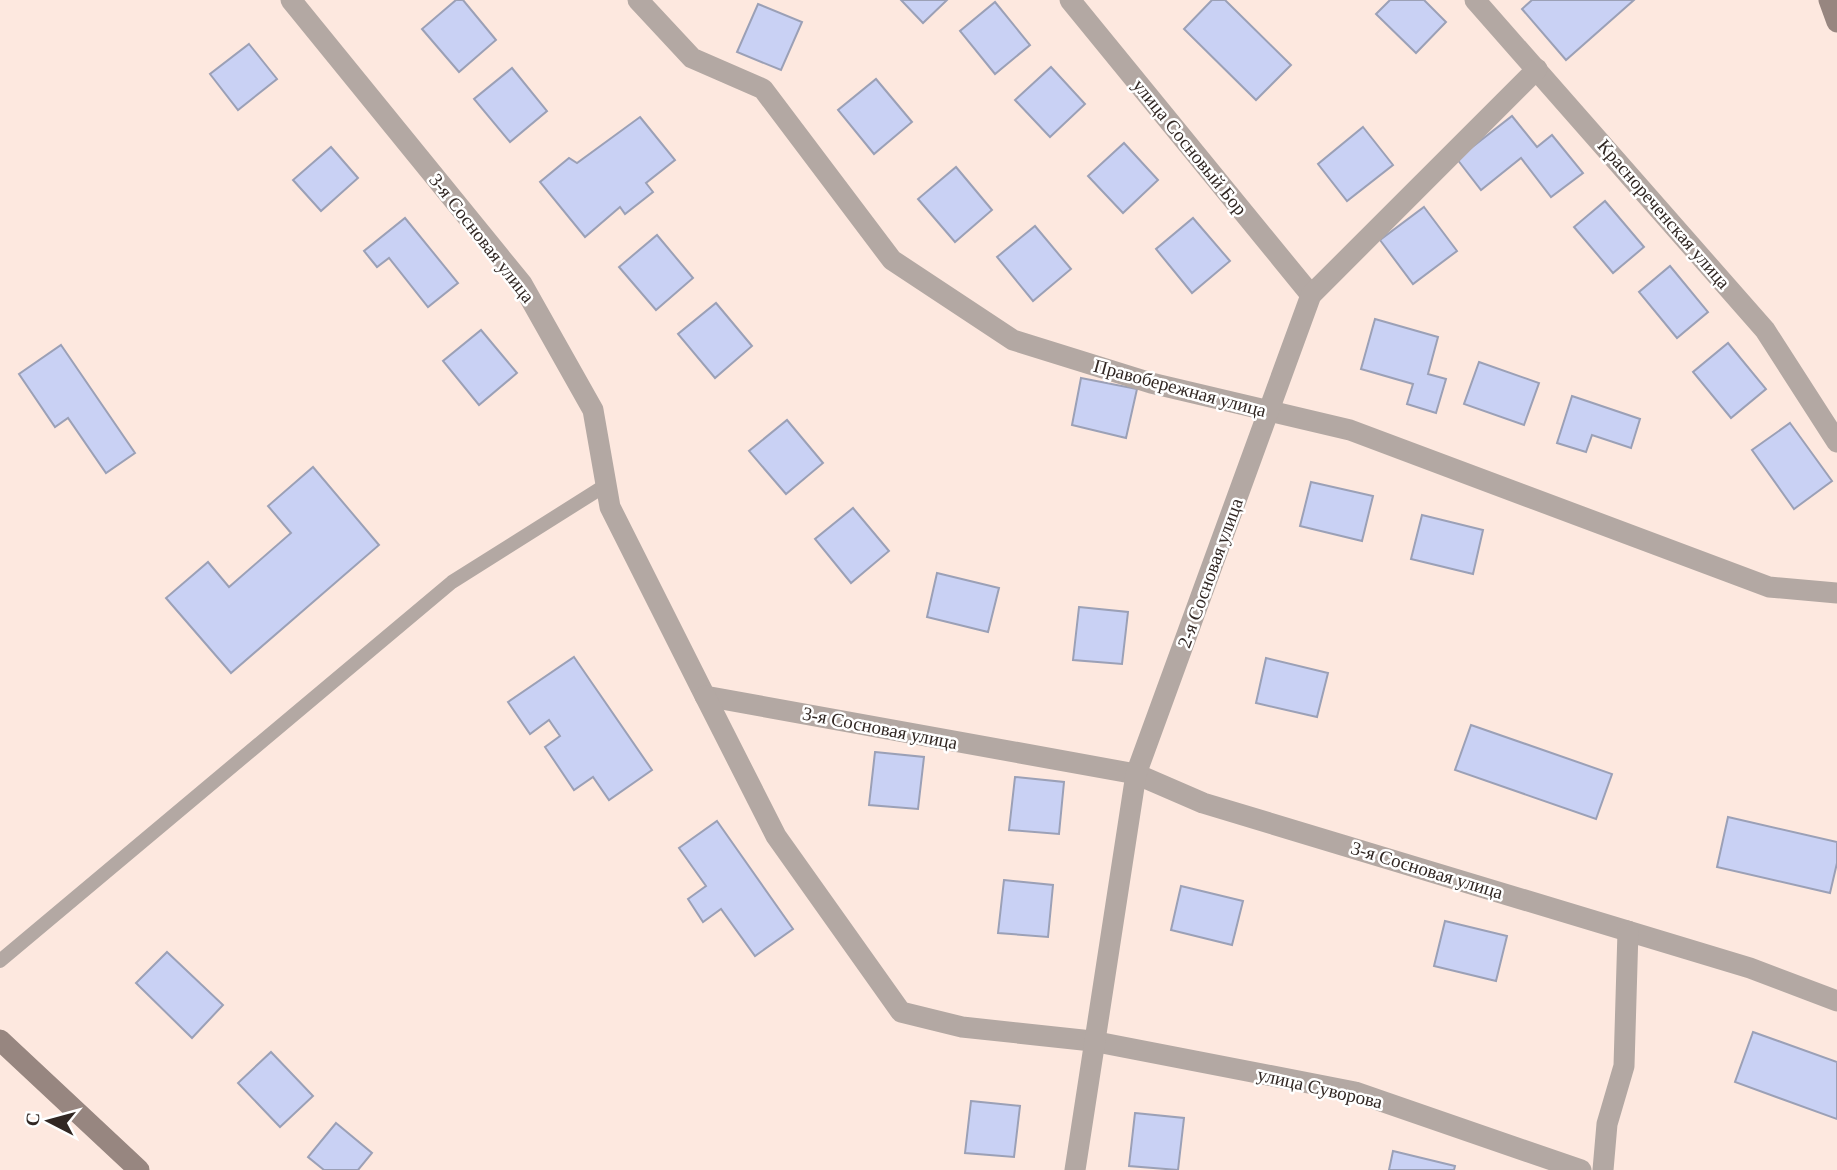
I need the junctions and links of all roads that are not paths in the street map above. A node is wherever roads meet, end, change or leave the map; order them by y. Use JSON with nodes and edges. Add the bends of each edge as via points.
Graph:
{"nodes":[{"id":1,"x":291,"y":0,"type":"edge"},
{"id":2,"x":638,"y":0,"type":"edge"},
{"id":3,"x":1070,"y":0,"type":"edge"},
{"id":4,"x":1475,"y":0,"type":"edge"},
{"id":5,"x":1829,"y":0,"type":"edge"},
{"id":6,"x":1837,"y":22,"type":"edge"},
{"id":7,"x":1537,"y":69,"type":"junction"},
{"id":8,"x":1311,"y":295,"type":"junction"},
{"id":9,"x":1268,"y":412,"type":"junction"},
{"id":10,"x":1837,"y":442,"type":"edge"},
{"id":11,"x":606,"y":485,"type":"junction"},
{"id":12,"x":1837,"y":593,"type":"edge"},
{"id":13,"x":705,"y":696,"type":"junction"},
{"id":14,"x":1136,"y":774,"type":"junction"},
{"id":15,"x":1628,"y":931,"type":"junction"},
{"id":16,"x":0,"y":961,"type":"edge"},
{"id":17,"x":1837,"y":1001,"type":"edge"},
{"id":18,"x":0,"y":1040,"type":"edge"},
{"id":19,"x":1092,"y":1041,"type":"junction"},
{"id":20,"x":139,"y":1170,"type":"edge"},
{"id":21,"x":1074,"y":1170,"type":"edge"},
{"id":22,"x":1581,"y":1170,"type":"edge"},
{"id":23,"x":1603,"y":1170,"type":"edge"}],
"edges":[{"from":1,"to":11,"type":"street","name":"3-я Сосновая улица","via":[[522,284],[593,410]]},
{"from":2,"to":9,"type":"street","name":"Правобережная улица","via":[[692,58],[763,89],[892,260],[1013,340],[1151,383]]},
{"from":3,"to":8,"type":"street","name":"улица Сосновый Бор"},
{"from":4,"to":7,"type":"street","name":"Краснореченская улица"},
{"from":5,"to":6,"type":"main road"},
{"from":7,"to":8,"type":"street","name":"2-я Сосновая улица"},
{"from":7,"to":10,"type":"street","name":"Краснореченская улица","via":[[1765,330]]},
{"from":8,"to":9,"type":"street","name":"2-я Сосновая улица"},
{"from":9,"to":12,"type":"street","name":"Правобережная улица","via":[[1350,430],[1769,587]]},
{"from":9,"to":14,"type":"street","name":"2-я Сосновая улица"},
{"from":11,"to":13,"type":"street","name":"3-я Сосновая улица","via":[[610,507]]},
{"from":11,"to":16,"type":"lane","via":[[452,582]]},
{"from":13,"to":14,"type":"street","name":"3-я Сосновая улица"},
{"from":13,"to":19,"type":"street","name":"улица Суворова","via":[[776,836],[901,1012],[962,1027]]},
{"from":14,"to":15,"type":"street","name":"3-я Сосновая улица","via":[[1203,803]]},
{"from":14,"to":19,"type":"street","name":"2-я Сосновая улица"},
{"from":15,"to":17,"type":"street","name":"3-я Сосновая улица","via":[[1750,968]]},
{"from":15,"to":23,"type":"street","via":[[1624,1066],[1607,1124]]},
{"from":18,"to":20,"type":"main road"},
{"from":19,"to":21,"type":"street","name":"2-я Сосновая улица"},
{"from":19,"to":22,"type":"street","name":"улица Суворова","via":[[1356,1092]]}]}
